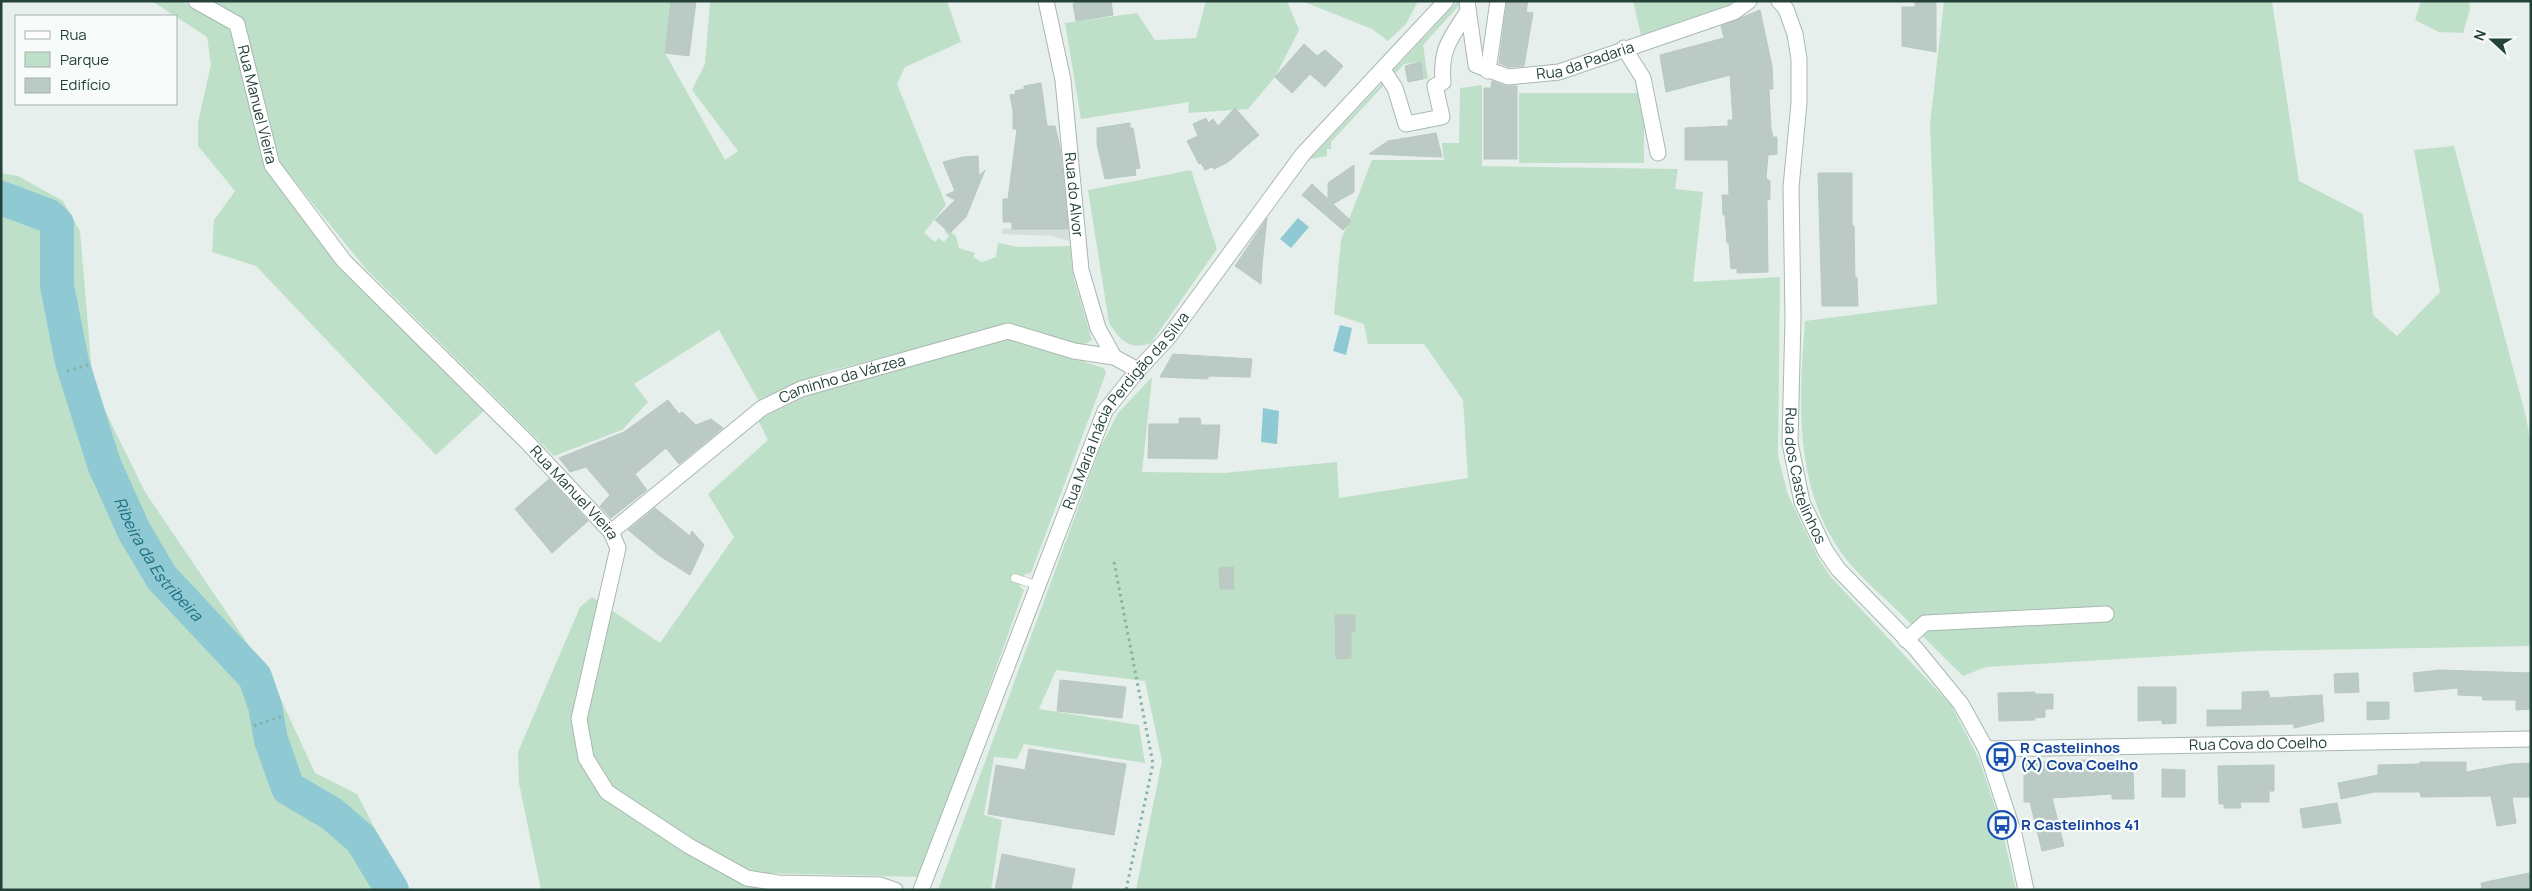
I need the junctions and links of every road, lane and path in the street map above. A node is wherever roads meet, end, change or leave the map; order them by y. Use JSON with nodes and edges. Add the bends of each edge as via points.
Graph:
{"nodes":[{"id":1,"x":196,"y":1,"type":"edge"},
{"id":2,"x":1046,"y":1,"type":"edge"},
{"id":3,"x":1428,"y":1,"type":"edge"},
{"id":4,"x":1446,"y":1,"type":"edge"},
{"id":5,"x":1498,"y":1,"type":"edge"},
{"id":6,"x":1749,"y":1,"type":"edge"},
{"id":7,"x":1779,"y":1,"type":"edge"},
{"id":8,"x":1468,"y":6,"type":"edge"},
{"id":9,"x":1430,"y":20,"type":"junction"},
{"id":10,"x":1624,"y":48,"type":"junction"},
{"id":11,"x":1383,"y":70,"type":"junction"},
{"id":12,"x":1488,"y":71,"type":"junction"},
{"id":13,"x":1658,"y":153,"type":"dead end"},
{"id":14,"x":1114,"y":357,"type":"junction"},
{"id":15,"x":88,"y":365,"type":"dead end"},
{"id":16,"x":1138,"y":370,"type":"junction"},
{"id":17,"x":67,"y":371,"type":"dead end"},
{"id":18,"x":610,"y":532,"type":"junction"},
{"id":19,"x":1114,"y":562,"type":"dead end"},
{"id":20,"x":1015,"y":578,"type":"dead end"},
{"id":21,"x":1039,"y":586,"type":"junction"},
{"id":22,"x":2106,"y":614,"type":"dead end"},
{"id":23,"x":1906,"y":640,"type":"junction"},
{"id":24,"x":282,"y":716,"type":"dead end"},
{"id":25,"x":254,"y":726,"type":"dead end"},
{"id":26,"x":2531,"y":739,"type":"edge"},
{"id":27,"x":1986,"y":749,"type":"junction"},
{"id":28,"x":774,"y":886,"type":"edge"},
{"id":29,"x":895,"y":890,"type":"edge"},
{"id":30,"x":921,"y":890,"type":"edge"},
{"id":31,"x":1126,"y":890,"type":"edge"},
{"id":32,"x":2026,"y":890,"type":"edge"}],
"edges":[{"from":1,"to":18,"type":"street","name":"Rua Manuel Vieira","via":[[237,24],[272,165],[344,261],[527,442]]},
{"from":2,"to":14,"type":"street","name":"Rua do Alvor","via":[[1063,80],[1081,270],[1098,328]]},
{"from":3,"to":9,"type":"street"},
{"from":4,"to":9,"type":"street","name":"Rua Maria Inácia Perdigão da Silva"},
{"from":5,"to":12,"type":"street"},
{"from":6,"to":10,"type":"street","name":"Rua da Padaria","via":[[1734,12]]},
{"from":7,"to":23,"type":"street","name":"Rua dos Castelinhos","via":[[1786,9],[1795,34],[1799,59],[1800,103],[1791,205],[1790,443],[1795,474],[1802,502],[1825,550],[1838,569]]},
{"from":8,"to":11,"type":"street","via":[[1444,49],[1443,82],[1435,86],[1442,118],[1406,124],[1396,88]]},
{"from":8,"to":12,"type":"street","via":[[1476,65]]},
{"from":9,"to":11,"type":"street","name":"Rua Maria Inácia Perdigão da Silva"},
{"from":10,"to":12,"type":"street","name":"Rua da Padaria","via":[[1559,72],[1508,77]]},
{"from":10,"to":13,"type":"street","via":[[1643,78]]},
{"from":11,"to":16,"type":"street","name":"Rua Maria Inácia Perdigão da Silva","via":[[1303,154],[1168,338]]},
{"from":14,"to":16,"type":"street"},
{"from":14,"to":18,"type":"street","name":"Caminho da Várzea","via":[[1074,351],[1008,331],[801,389],[762,408]]},
{"from":15,"to":17,"type":"path"},
{"from":16,"to":21,"type":"street","name":"Rua Maria Inácia Perdigão da Silva","via":[[1105,411]]},
{"from":18,"to":28,"type":"street","name":"Rua Manuel Vieira","via":[[618,548],[579,718],[586,758],[607,792],[657,826],[747,878]]},
{"from":19,"to":31,"type":"path","via":[[1153,764]]},
{"from":20,"to":21,"type":"lane"},
{"from":21,"to":30,"type":"street","name":"Rua Maria Inácia Perdigão da Silva"},
{"from":22,"to":23,"type":"street","via":[[1925,623]]},
{"from":23,"to":27,"type":"street","name":"Rua dos Castelinhos","via":[[1962,704]]},
{"from":24,"to":25,"type":"path"},
{"from":26,"to":27,"type":"street","name":"Rua Cova do Coelho"},
{"from":27,"to":32,"type":"street","name":"Rua dos Castelinhos","via":[[2014,834]]},
{"from":28,"to":29,"type":"street","name":"Rua Manuel Vieira","via":[[880,885]]}]}
